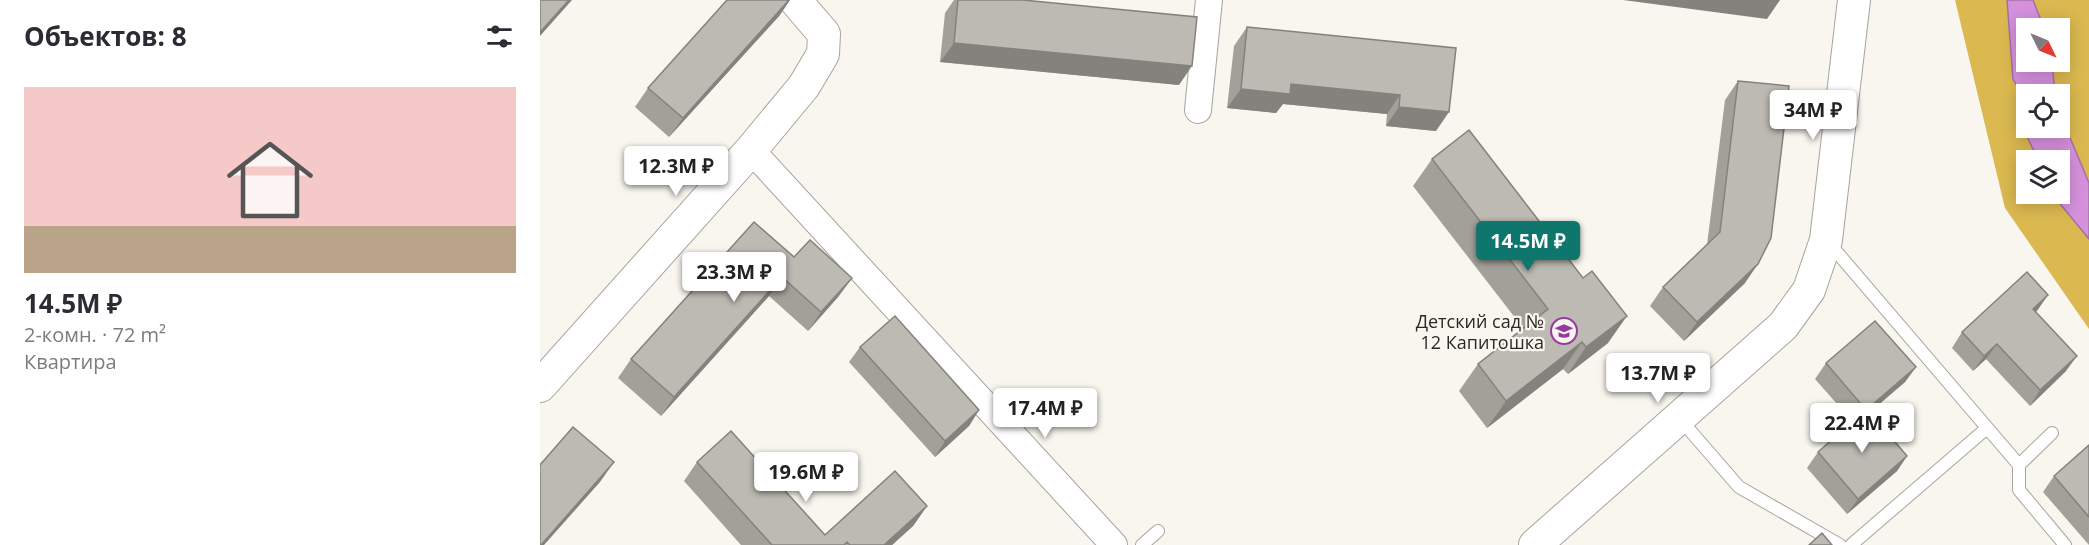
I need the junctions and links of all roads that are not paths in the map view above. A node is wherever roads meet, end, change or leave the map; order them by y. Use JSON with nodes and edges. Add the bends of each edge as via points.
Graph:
{"nodes":[{"id":1,"x":1209,"y":0,"type":"edge"},
{"id":2,"x":1854,"y":0,"type":"edge"},
{"id":3,"x":802,"y":3,"type":"edge"},
{"id":4,"x":1198,"y":110,"type":"dead end"},
{"id":5,"x":751,"y":150,"type":"junction"},
{"id":6,"x":1826,"y":240,"type":"junction"},
{"id":7,"x":540,"y":386,"type":"edge"},
{"id":8,"x":1679,"y":418,"type":"junction"},
{"id":9,"x":1987,"y":428,"type":"junction"},
{"id":10,"x":2052,"y":433,"type":"dead end"},
{"id":11,"x":2019,"y":465,"type":"junction"},
{"id":12,"x":1158,"y":531,"type":"dead end"},
{"id":13,"x":1114,"y":545,"type":"edge"},
{"id":14,"x":1142,"y":545,"type":"edge"},
{"id":15,"x":1535,"y":545,"type":"edge"},
{"id":16,"x":1840,"y":545,"type":"edge"},
{"id":17,"x":1851,"y":545,"type":"edge"},
{"id":18,"x":2065,"y":545,"type":"edge"}],
"edges":[{"from":1,"to":4,"type":"street"},
{"from":2,"to":6,"type":"street"},
{"from":3,"to":5,"type":"street","via":[[824,34],[823,54],[804,86]]},
{"from":5,"to":7,"type":"street"},
{"from":5,"to":13,"type":"street"},
{"from":6,"to":8,"type":"street","via":[[1809,290],[1784,326]]},
{"from":6,"to":9,"type":"lane"},
{"from":8,"to":15,"type":"street"},
{"from":8,"to":16,"type":"lane","via":[[1738,487]]},
{"from":9,"to":11,"type":"lane"},
{"from":9,"to":17,"type":"lane"},
{"from":10,"to":11,"type":"lane"},
{"from":11,"to":18,"type":"lane","via":[[2019,490]]},
{"from":12,"to":14,"type":"lane"}]}
